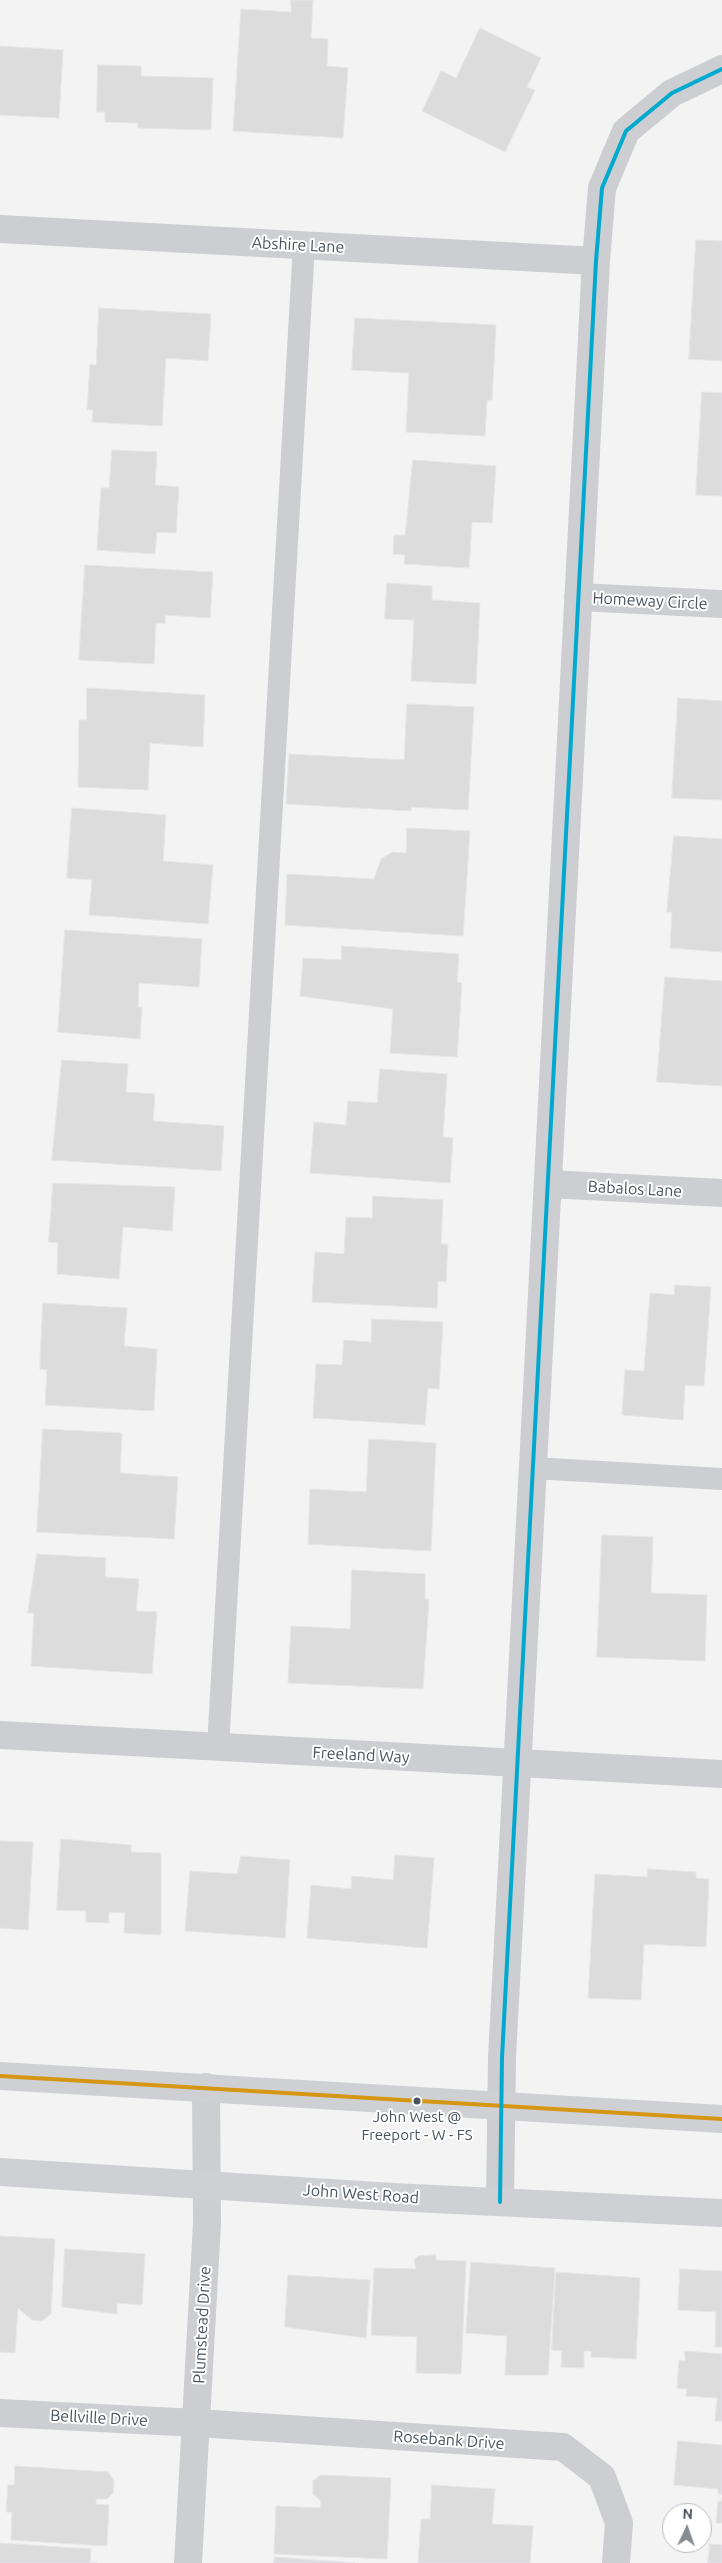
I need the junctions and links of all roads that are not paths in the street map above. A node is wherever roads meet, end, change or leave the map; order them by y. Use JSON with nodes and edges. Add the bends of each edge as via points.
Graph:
{"nodes":[{"id":1,"x":722,"y":68,"type":"edge"},
{"id":2,"x":0,"y":229,"type":"edge"},
{"id":3,"x":304,"y":245,"type":"junction"},
{"id":4,"x":596,"y":261,"type":"junction"},
{"id":5,"x":578,"y":597,"type":"junction"},
{"id":6,"x":722,"y":604,"type":"edge"},
{"id":7,"x":548,"y":1184,"type":"junction"},
{"id":8,"x":722,"y":1193,"type":"edge"},
{"id":9,"x":533,"y":1468,"type":"junction"},
{"id":10,"x":722,"y":1479,"type":"edge"},
{"id":11,"x":0,"y":1735,"type":"edge"},
{"id":12,"x":218,"y":1747,"type":"junction"},
{"id":13,"x":517,"y":1764,"type":"junction"},
{"id":14,"x":722,"y":1774,"type":"edge"},
{"id":15,"x":0,"y":2076,"type":"edge"},
{"id":16,"x":206,"y":2086,"type":"junction"},
{"id":17,"x":502,"y":2107,"type":"junction"},
{"id":18,"x":722,"y":2119,"type":"edge"},
{"id":19,"x":0,"y":2172,"type":"edge"},
{"id":20,"x":206,"y":2184,"type":"junction"},
{"id":21,"x":500,"y":2202,"type":"junction"},
{"id":22,"x":722,"y":2213,"type":"edge"},
{"id":23,"x":0,"y":2413,"type":"edge"},
{"id":24,"x":197,"y":2423,"type":"junction"},
{"id":25,"x":188,"y":2563,"type":"edge"},
{"id":26,"x":616,"y":2563,"type":"edge"}],
"edges":[{"from":1,"to":4,"type":"street","via":[[672,93],[626,131],[602,188]]},
{"from":2,"to":3,"type":"street","name":"Abshire Lane"},
{"from":3,"to":4,"type":"street","name":"Abshire Lane"},
{"from":3,"to":12,"type":"lane"},
{"from":4,"to":5,"type":"street"},
{"from":5,"to":6,"type":"street","name":"Homeway Circle"},
{"from":5,"to":7,"type":"street"},
{"from":7,"to":8,"type":"street","name":"Babalos Lane"},
{"from":7,"to":9,"type":"street"},
{"from":9,"to":10,"type":"lane"},
{"from":9,"to":13,"type":"street"},
{"from":11,"to":12,"type":"street","name":"Freeland Way"},
{"from":12,"to":13,"type":"street","name":"Freeland Way"},
{"from":13,"to":14,"type":"street","name":"Freeland Way"},
{"from":13,"to":17,"type":"street"},
{"from":15,"to":16,"type":"main road"},
{"from":16,"to":17,"type":"main road"},
{"from":16,"to":20,"type":"street","name":"Plumstead Drive"},
{"from":17,"to":18,"type":"main road"},
{"from":17,"to":21,"type":"street"},
{"from":19,"to":20,"type":"main road","name":"John West Road"},
{"from":20,"to":21,"type":"main road","name":"John West Road"},
{"from":20,"to":24,"type":"street","name":"Plumstead Drive"},
{"from":21,"to":22,"type":"main road","name":"John West Road"},
{"from":23,"to":24,"type":"street","name":"Bellville Drive"},
{"from":24,"to":25,"type":"street","name":"Plumstead Drive"},
{"from":24,"to":26,"type":"street","name":"Rosebank Drive","via":[[563,2447],[602,2477],[619,2523]]}]}
